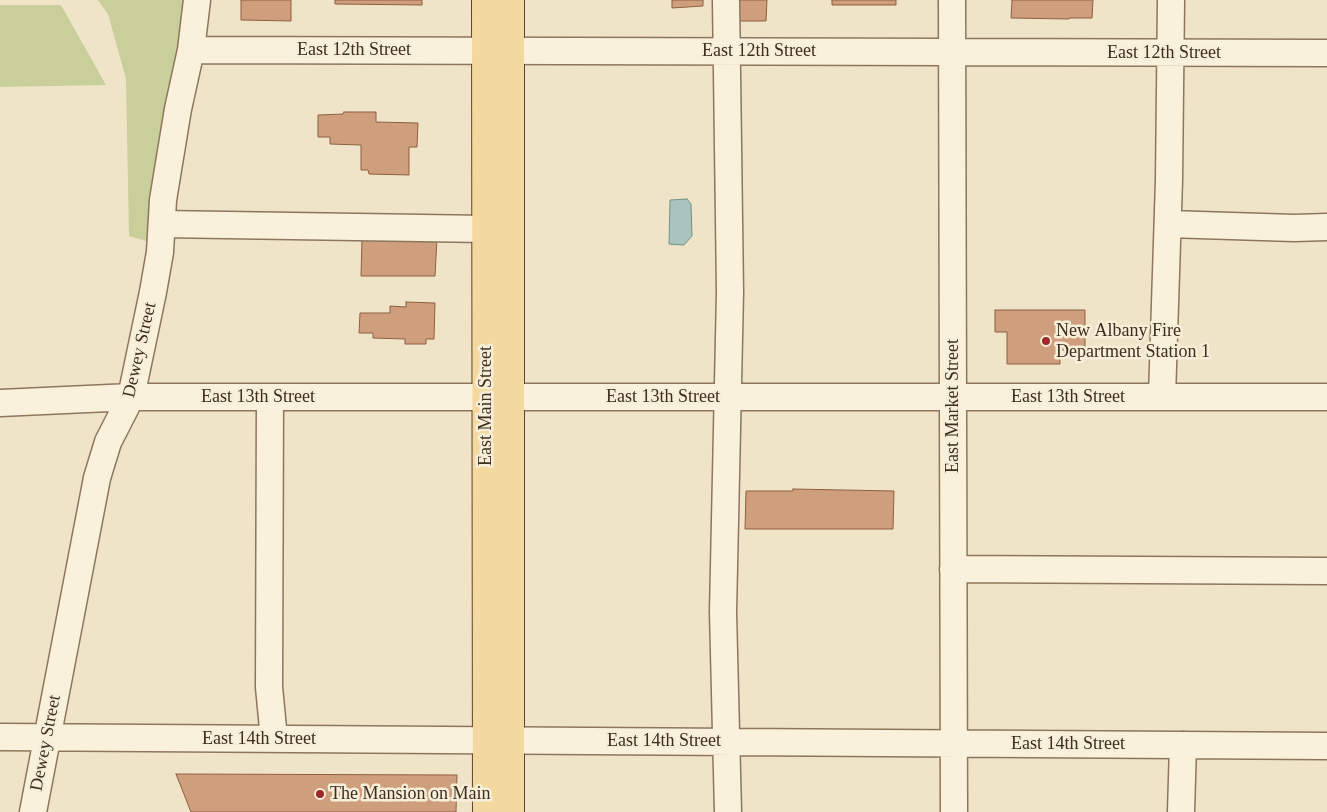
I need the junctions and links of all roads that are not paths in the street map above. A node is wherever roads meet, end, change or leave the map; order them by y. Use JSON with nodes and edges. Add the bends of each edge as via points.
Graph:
{"nodes":[{"id":1,"x":198,"y":0,"type":"edge"},
{"id":2,"x":486,"y":0,"type":"edge"},
{"id":3,"x":510,"y":0,"type":"edge"},
{"id":4,"x":726,"y":0,"type":"edge"},
{"id":5,"x":952,"y":0,"type":"edge"},
{"id":6,"x":1171,"y":0,"type":"edge"},
{"id":7,"x":191,"y":50,"type":"junction"},
{"id":8,"x":498,"y":50,"type":"junction"},
{"id":9,"x":727,"y":51,"type":"junction"},
{"id":10,"x":952,"y":52,"type":"junction"},
{"id":11,"x":1170,"y":53,"type":"junction"},
{"id":12,"x":1327,"y":53,"type":"edge"},
{"id":13,"x":162,"y":224,"type":"junction"},
{"id":14,"x":1168,"y":224,"type":"junction"},
{"id":15,"x":1327,"y":227,"type":"edge"},
{"id":16,"x":486,"y":229,"type":"junction"},
{"id":17,"x":131,"y":397,"type":"junction"},
{"id":18,"x":270,"y":397,"type":"junction"},
{"id":19,"x":498,"y":397,"type":"junction"},
{"id":20,"x":728,"y":397,"type":"junction"},
{"id":21,"x":953,"y":397,"type":"junction"},
{"id":22,"x":1162,"y":397,"type":"junction"},
{"id":23,"x":1327,"y":397,"type":"edge"},
{"id":24,"x":0,"y":403,"type":"edge"},
{"id":25,"x":953,"y":569,"type":"junction"},
{"id":26,"x":1327,"y":571,"type":"edge"},
{"id":27,"x":0,"y":737,"type":"edge"},
{"id":28,"x":47,"y":737,"type":"junction"},
{"id":29,"x":274,"y":739,"type":"junction"},
{"id":30,"x":498,"y":740,"type":"junction"},
{"id":31,"x":726,"y":742,"type":"junction"},
{"id":32,"x":954,"y":744,"type":"junction"},
{"id":33,"x":1183,"y":745,"type":"junction"},
{"id":34,"x":1327,"y":746,"type":"edge"},
{"id":35,"x":33,"y":812,"type":"edge"},
{"id":36,"x":486,"y":812,"type":"edge"},
{"id":37,"x":510,"y":812,"type":"edge"},
{"id":38,"x":728,"y":812,"type":"edge"},
{"id":39,"x":954,"y":812,"type":"edge"},
{"id":40,"x":1182,"y":812,"type":"edge"}],
"edges":[{"from":1,"to":7,"type":"street","name":"Dewey Street"},
{"from":2,"to":8,"type":"main road","name":"East Main Street"},
{"from":3,"to":8,"type":"main road","name":"East Main Street"},
{"from":4,"to":9,"type":"street"},
{"from":5,"to":10,"type":"street","name":"East Market Street"},
{"from":6,"to":11,"type":"street"},
{"from":7,"to":8,"type":"street","name":"East 12th Street"},
{"from":7,"to":13,"type":"street","name":"Dewey Street","via":[[176,118]]},
{"from":8,"to":9,"type":"street","name":"East 12th Street"},
{"from":8,"to":16,"type":"main road","name":"East Main Street"},
{"from":8,"to":19,"type":"main road","name":"East Main Street"},
{"from":9,"to":10,"type":"street","name":"East 12th Street"},
{"from":9,"to":20,"type":"street"},
{"from":10,"to":11,"type":"street","name":"East 12th Street"},
{"from":10,"to":21,"type":"street","name":"East Market Street"},
{"from":11,"to":12,"type":"street","name":"East 12th Street"},
{"from":11,"to":14,"type":"street"},
{"from":13,"to":16,"type":"street"},
{"from":13,"to":17,"type":"street","name":"Dewey Street","via":[[153,292]]},
{"from":14,"to":15,"type":"street"},
{"from":14,"to":22,"type":"street"},
{"from":16,"to":19,"type":"main road","name":"East Main Street"},
{"from":17,"to":18,"type":"street","name":"East 13th Street"},
{"from":17,"to":24,"type":"street","name":"East 13th Street"},
{"from":17,"to":28,"type":"street","name":"Dewey Street","via":[[108,442],[97,478]]},
{"from":18,"to":19,"type":"street","name":"East 13th Street"},
{"from":18,"to":29,"type":"street","via":[[269,686]]},
{"from":19,"to":20,"type":"street","name":"East 13th Street"},
{"from":19,"to":30,"type":"main road","name":"East Main Street"},
{"from":20,"to":21,"type":"street","name":"East 13th Street"},
{"from":20,"to":31,"type":"street","via":[[723,612]]},
{"from":21,"to":22,"type":"street","name":"East 13th Street"},
{"from":21,"to":25,"type":"street","name":"East Market Street"},
{"from":22,"to":23,"type":"street","name":"East 13th Street"},
{"from":25,"to":26,"type":"street"},
{"from":25,"to":32,"type":"street","name":"East Market Street"},
{"from":27,"to":28,"type":"street","name":"East 14th Street"},
{"from":28,"to":29,"type":"street","name":"East 14th Street"},
{"from":28,"to":35,"type":"street","name":"Dewey Street"},
{"from":29,"to":30,"type":"street","name":"East 14th Street"},
{"from":30,"to":31,"type":"street","name":"East 14th Street"},
{"from":30,"to":36,"type":"main road","name":"East Main Street"},
{"from":30,"to":37,"type":"main road","name":"East Main Street"},
{"from":31,"to":32,"type":"street","name":"East 14th Street"},
{"from":31,"to":38,"type":"street"},
{"from":32,"to":33,"type":"street","name":"East 14th Street"},
{"from":32,"to":39,"type":"street","name":"East Market Street"},
{"from":33,"to":34,"type":"street","name":"East 14th Street"},
{"from":33,"to":40,"type":"street"}]}
